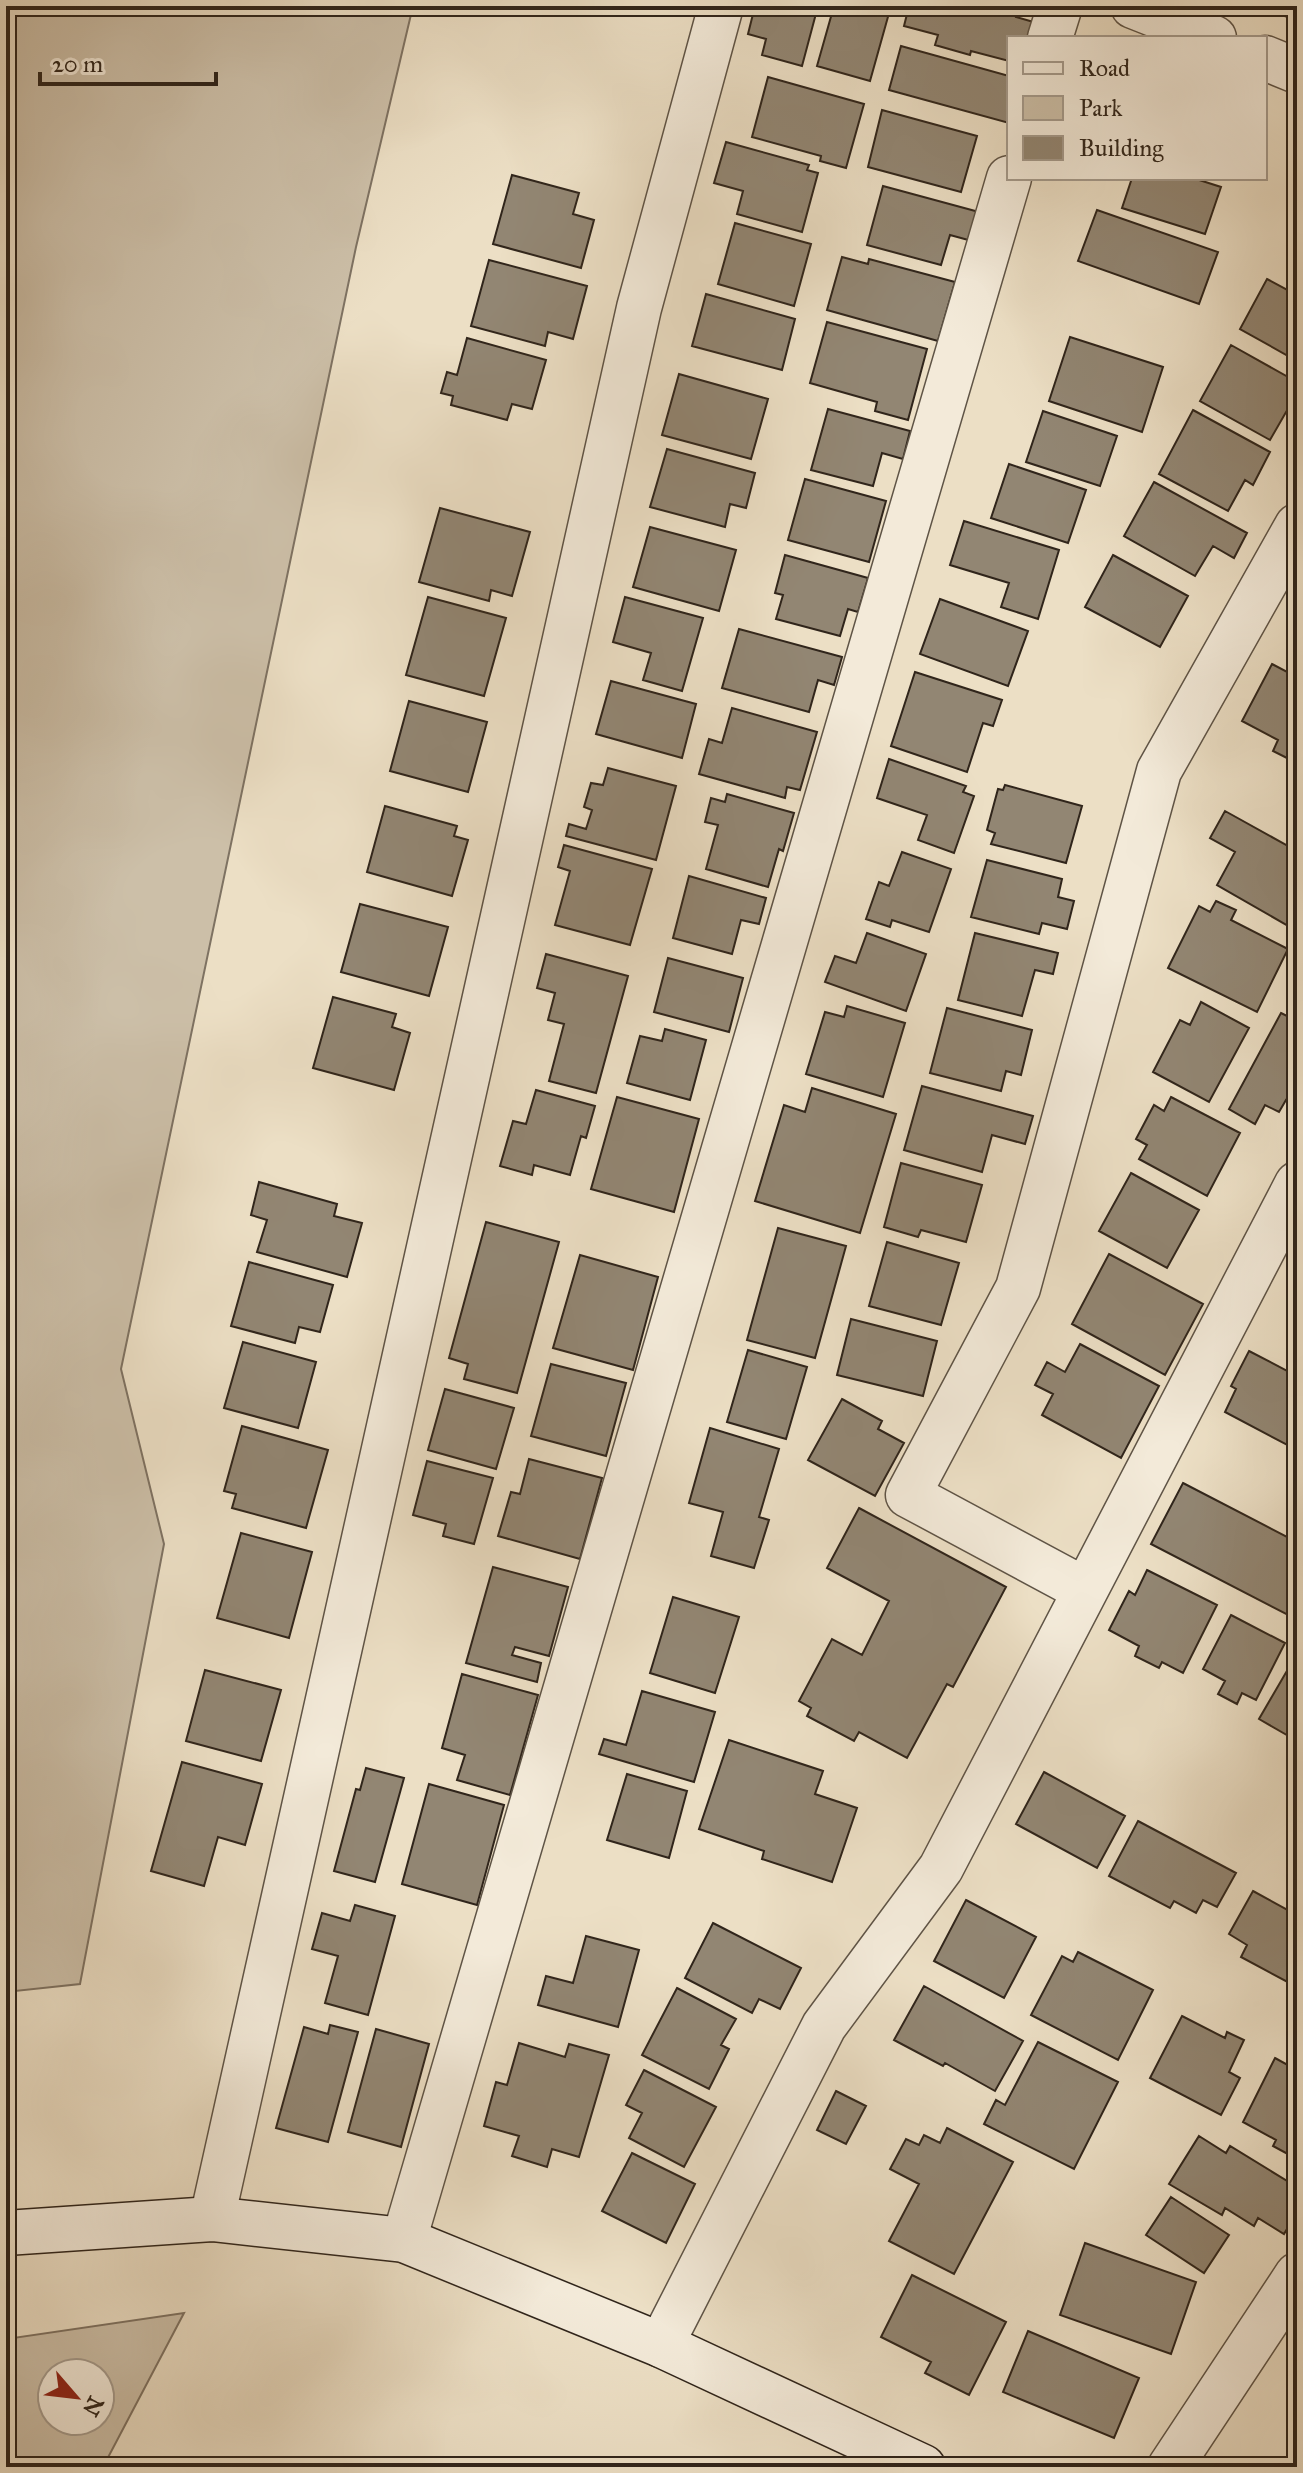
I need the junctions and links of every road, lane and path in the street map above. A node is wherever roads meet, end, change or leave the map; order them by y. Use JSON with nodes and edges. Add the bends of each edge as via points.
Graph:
{"nodes":[{"id":1,"x":721,"y":6,"type":"edge"},
{"id":2,"x":1060,"y":6,"type":"edge"},
{"id":3,"x":1133,"y":6,"type":"edge"},
{"id":4,"x":1051,"y":36,"type":"edge"},
{"id":5,"x":1209,"y":36,"type":"edge"},
{"id":6,"x":1267,"y":59,"type":"edge"},
{"id":7,"x":1297,"y":71,"type":"edge"},
{"id":8,"x":1008,"y":180,"type":"edge"},
{"id":9,"x":1297,"y":526,"type":"edge"},
{"id":10,"x":1297,"y":1184,"type":"edge"},
{"id":11,"x":1085,"y":1590,"type":"junction"},
{"id":12,"x":212,"y":2219,"type":"junction"},
{"id":13,"x":6,"y":2233,"type":"edge"},
{"id":14,"x":404,"y":2240,"type":"junction"},
{"id":15,"x":1297,"y":2275,"type":"edge"},
{"id":16,"x":661,"y":2345,"type":"junction"},
{"id":17,"x":923,"y":2467,"type":"edge"},
{"id":18,"x":1170,"y":2467,"type":"edge"}],
"edges":[{"from":1,"to":12,"type":"street","via":[[636,323]]},
{"from":2,"to":4,"type":"street"},
{"from":3,"to":5,"type":"street"},
{"from":6,"to":7,"type":"street"},
{"from":8,"to":14,"type":"street"},
{"from":9,"to":11,"type":"street","via":[[1159,771],[1018,1288],[908,1495]]},
{"from":10,"to":11,"type":"street"},
{"from":11,"to":16,"type":"street","via":[[941,1868],[824,2026]]},
{"from":12,"to":13,"type":"street"},
{"from":12,"to":14,"type":"street"},
{"from":14,"to":16,"type":"street"},
{"from":15,"to":18,"type":"street"},
{"from":16,"to":17,"type":"street"}]}
